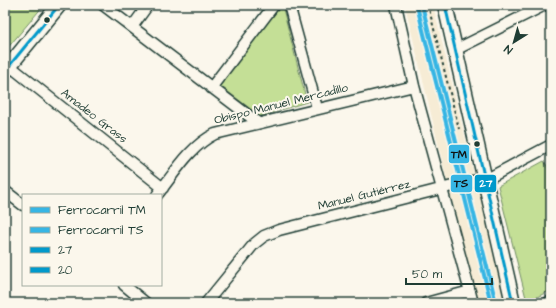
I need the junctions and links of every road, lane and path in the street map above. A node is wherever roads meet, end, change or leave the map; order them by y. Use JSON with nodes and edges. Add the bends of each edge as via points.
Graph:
{"nodes":[{"id":1,"x":60,"y":5,"type":"edge"},
{"id":2,"x":103,"y":5,"type":"edge"},
{"id":3,"x":148,"y":5,"type":"edge"},
{"id":4,"x":274,"y":5,"type":"edge"},
{"id":5,"x":289,"y":5,"type":"edge"},
{"id":6,"x":396,"y":5,"type":"edge"},
{"id":7,"x":445,"y":5,"type":"edge"},
{"id":8,"x":544,"y":5,"type":"edge"},
{"id":9,"x":132,"y":27,"type":"junction"},
{"id":10,"x":455,"y":50,"type":"junction"},
{"id":11,"x":7,"y":68,"type":"edge"},
{"id":12,"x":414,"y":86,"type":"junction"},
{"id":13,"x":211,"y":88,"type":"junction"},
{"id":14,"x":317,"y":108,"type":"junction"},
{"id":15,"x":257,"y":122,"type":"junction"},
{"id":16,"x":551,"y":146,"type":"edge"},
{"id":17,"x":485,"y":180,"type":"junction"},
{"id":18,"x":442,"y":188,"type":"junction"},
{"id":19,"x":5,"y":191,"type":"edge"},
{"id":20,"x":160,"y":191,"type":"edge"},
{"id":21,"x":22,"y":204,"type":"edge"},
{"id":22,"x":125,"y":286,"type":"edge"},
{"id":23,"x":470,"y":291,"type":"junction"},
{"id":24,"x":551,"y":301,"type":"edge"},
{"id":25,"x":146,"y":303,"type":"edge"},
{"id":26,"x":206,"y":303,"type":"edge"},
{"id":27,"x":426,"y":303,"type":"edge"},
{"id":28,"x":473,"y":303,"type":"edge"},
{"id":29,"x":513,"y":303,"type":"edge"},
{"id":30,"x":547,"y":303,"type":"edge"}],
"edges":[{"from":1,"to":11,"type":"main road"},
{"from":2,"to":9,"type":"street"},
{"from":3,"to":9,"type":"street"},
{"from":4,"to":13,"type":"street"},
{"from":5,"to":14,"type":"street"},
{"from":6,"to":12,"type":"street"},
{"from":7,"to":10,"type":"main road"},
{"from":8,"to":10,"type":"street"},
{"from":9,"to":13,"type":"street"},
{"from":10,"to":17,"type":"main road"},
{"from":11,"to":20,"type":"street","name":"Amadeo Grass"},
{"from":12,"to":14,"type":"street","name":"Obispo Manuel Mercadillo"},
{"from":12,"to":18,"type":"street"},
{"from":13,"to":15,"type":"street"},
{"from":14,"to":15,"type":"street","name":"Obispo Manuel Mercadillo"},
{"from":15,"to":20,"type":"street","name":"Obispo Manuel Mercadillo","via":[[203,139]]},
{"from":16,"to":17,"type":"street","name":"Manuel Gutiérrez"},
{"from":17,"to":18,"type":"street","name":"Manuel Gutiérrez"},
{"from":17,"to":29,"type":"main road"},
{"from":18,"to":23,"type":"street"},
{"from":18,"to":26,"type":"street","name":"Manuel Gutiérrez","via":[[264,236],[254,244]]},
{"from":19,"to":21,"type":"street"},
{"from":22,"to":25,"type":"street"},
{"from":23,"to":27,"type":"street"},
{"from":23,"to":28,"type":"street"},
{"from":24,"to":30,"type":"street"}]}
